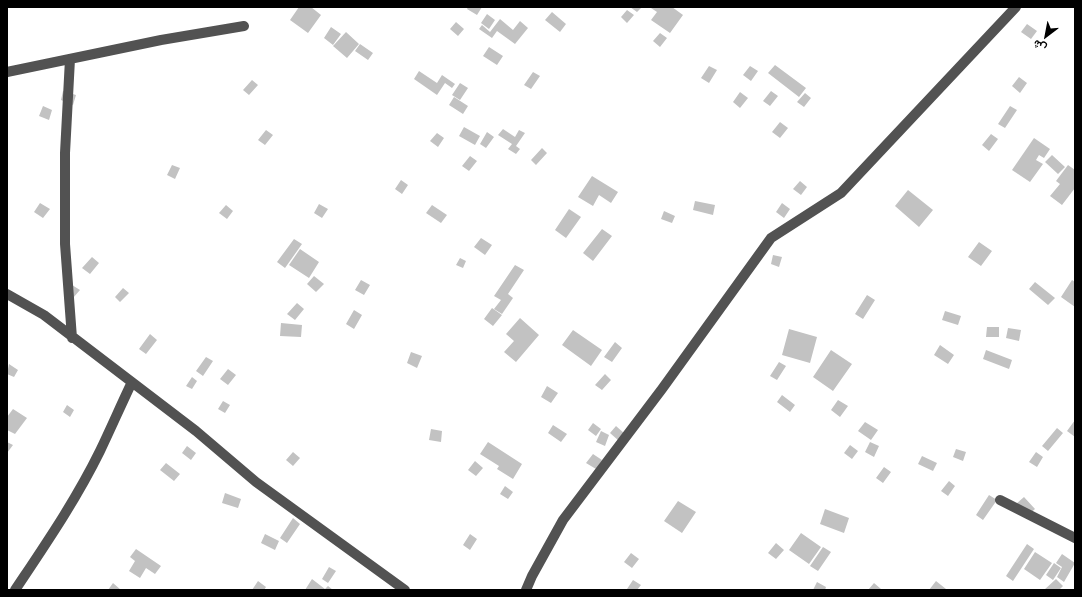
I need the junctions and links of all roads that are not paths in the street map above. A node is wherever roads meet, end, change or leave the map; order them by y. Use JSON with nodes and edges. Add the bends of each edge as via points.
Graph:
{"nodes":[{"id":1,"x":1016,"y":7,"type":"edge"},
{"id":2,"x":244,"y":26,"type":"dead end"},
{"id":3,"x":70,"y":59,"type":"junction"},
{"id":4,"x":7,"y":72,"type":"edge"},
{"id":5,"x":7,"y":294,"type":"edge"},
{"id":6,"x":72,"y":338,"type":"junction"},
{"id":7,"x":132,"y":382,"type":"junction"},
{"id":8,"x":1000,"y":500,"type":"dead end"},
{"id":9,"x":1075,"y":538,"type":"edge"},
{"id":10,"x":15,"y":590,"type":"edge"},
{"id":11,"x":405,"y":590,"type":"edge"},
{"id":12,"x":526,"y":590,"type":"edge"}],
"edges":[{"from":1,"to":12,"type":"street","via":[[841,193],[771,238],[662,389],[562,520]]},
{"from":2,"to":3,"type":"street"},
{"from":3,"to":4,"type":"street"},
{"from":3,"to":6,"type":"street","via":[[65,153],[65,244]]},
{"from":5,"to":6,"type":"street","via":[[44,315]]},
{"from":6,"to":7,"type":"street"},
{"from":7,"to":10,"type":"street","via":[[100,452],[79,490]]},
{"from":7,"to":11,"type":"street","via":[[196,431],[256,482]]},
{"from":8,"to":9,"type":"street"}]}
